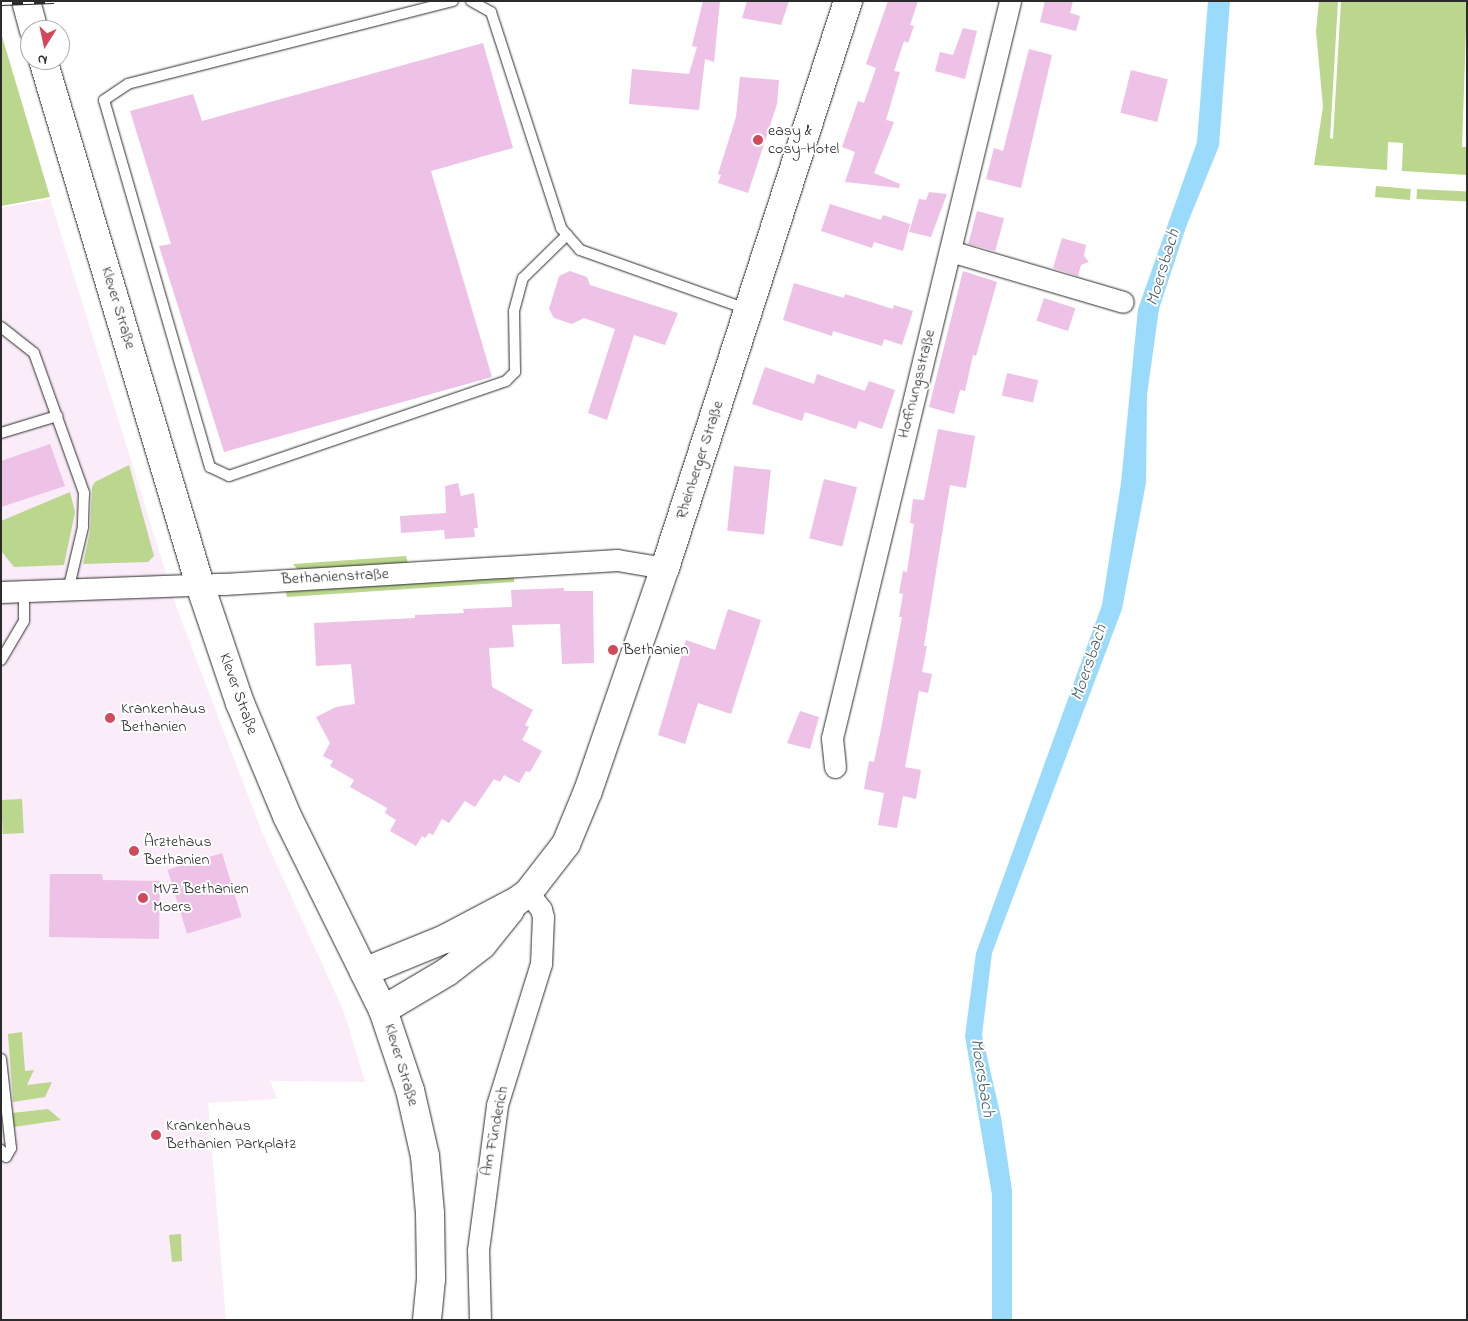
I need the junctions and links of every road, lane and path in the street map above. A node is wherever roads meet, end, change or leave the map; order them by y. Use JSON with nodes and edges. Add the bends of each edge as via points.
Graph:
{"nodes":[{"id":1,"x":26,"y":1,"type":"edge"},
{"id":2,"x":454,"y":1,"type":"edge"},
{"id":3,"x":471,"y":1,"type":"edge"},
{"id":4,"x":848,"y":1,"type":"edge"},
{"id":5,"x":1010,"y":1,"type":"edge"},
{"id":6,"x":31,"y":20,"type":"edge"},
{"id":7,"x":46,"y":70,"type":"edge"},
{"id":8,"x":567,"y":234,"type":"junction"},
{"id":9,"x":950,"y":251,"type":"junction"},
{"id":10,"x":1123,"y":302,"type":"dead end"},
{"id":11,"x":748,"y":309,"type":"junction"},
{"id":12,"x":1,"y":327,"type":"edge"},
{"id":13,"x":57,"y":416,"type":"junction"},
{"id":14,"x":1,"y":433,"type":"edge"},
{"id":15,"x":665,"y":568,"type":"junction"},
{"id":16,"x":200,"y":585,"type":"junction"},
{"id":17,"x":68,"y":591,"type":"junction"},
{"id":18,"x":8,"y":594,"type":"edge"},
{"id":19,"x":1,"y":660,"type":"edge"},
{"id":20,"x":835,"y":767,"type":"dead end"},
{"id":21,"x":523,"y":897,"type":"junction"},
{"id":22,"x":364,"y":972,"type":"junction"},
{"id":23,"x":383,"y":1010,"type":"junction"},
{"id":24,"x":1,"y":1059,"type":"edge"},
{"id":25,"x":5,"y":1109,"type":"junction"},
{"id":26,"x":1,"y":1123,"type":"edge"},
{"id":27,"x":1,"y":1150,"type":"edge"},
{"id":28,"x":427,"y":1320,"type":"edge"},
{"id":29,"x":480,"y":1320,"type":"edge"}],
"edges":[{"from":1,"to":6,"type":"main road"},
{"from":2,"to":8,"type":"lane","via":[[128,84],[104,100],[210,467],[229,476],[506,381],[515,372],[514,311],[523,278]]},
{"from":3,"to":8,"type":"lane","via":[[491,12],[541,175],[561,228]]},
{"from":4,"to":11,"type":"main road","name":"Rheinberger Straße"},
{"from":5,"to":9,"type":"street","name":"Hoffnungsstraße"},
{"from":7,"to":16,"type":"main road","name":"Klever Straße"},
{"from":8,"to":11,"type":"lane","via":[[580,250]]},
{"from":9,"to":10,"type":"street"},
{"from":9,"to":20,"type":"street","name":"Hoffnungsstraße","via":[[832,738]]},
{"from":11,"to":15,"type":"main road","name":"Rheinberger Straße"},
{"from":12,"to":13,"type":"lane","via":[[34,353]]},
{"from":13,"to":14,"type":"lane"},
{"from":13,"to":17,"type":"lane","via":[[85,503]]},
{"from":15,"to":16,"type":"street","name":"Bethanienstraße","via":[[617,560]]},
{"from":15,"to":21,"type":"main road","name":"Rheinberger Straße","via":[[588,791],[566,844]]},
{"from":16,"to":17,"type":"street","name":"Bethanienstraße"},
{"from":16,"to":22,"type":"main road","name":"Klever Straße","via":[[240,703],[283,807]]},
{"from":17,"to":18,"type":"street","name":"Bethanienstraße"},
{"from":18,"to":19,"type":"lane","via":[[24,621]]},
{"from":21,"to":22,"type":"main road","via":[[445,939]]},
{"from":21,"to":23,"type":"main road","name":"Rheinberger Straße","via":[[482,945],[447,972]]},
{"from":21,"to":29,"type":"street","name":"Am Fünderich","via":[[543,916],[542,964],[497,1105],[478,1250]]},
{"from":22,"to":23,"type":"main road","name":"Klever Straße"},
{"from":23,"to":28,"type":"main road","name":"Klever Straße","via":[[410,1090],[425,1156],[431,1279]]},
{"from":24,"to":25,"type":"lane"},
{"from":25,"to":26,"type":"lane"},
{"from":25,"to":27,"type":"lane","via":[[11,1148],[6,1157]]}]}
